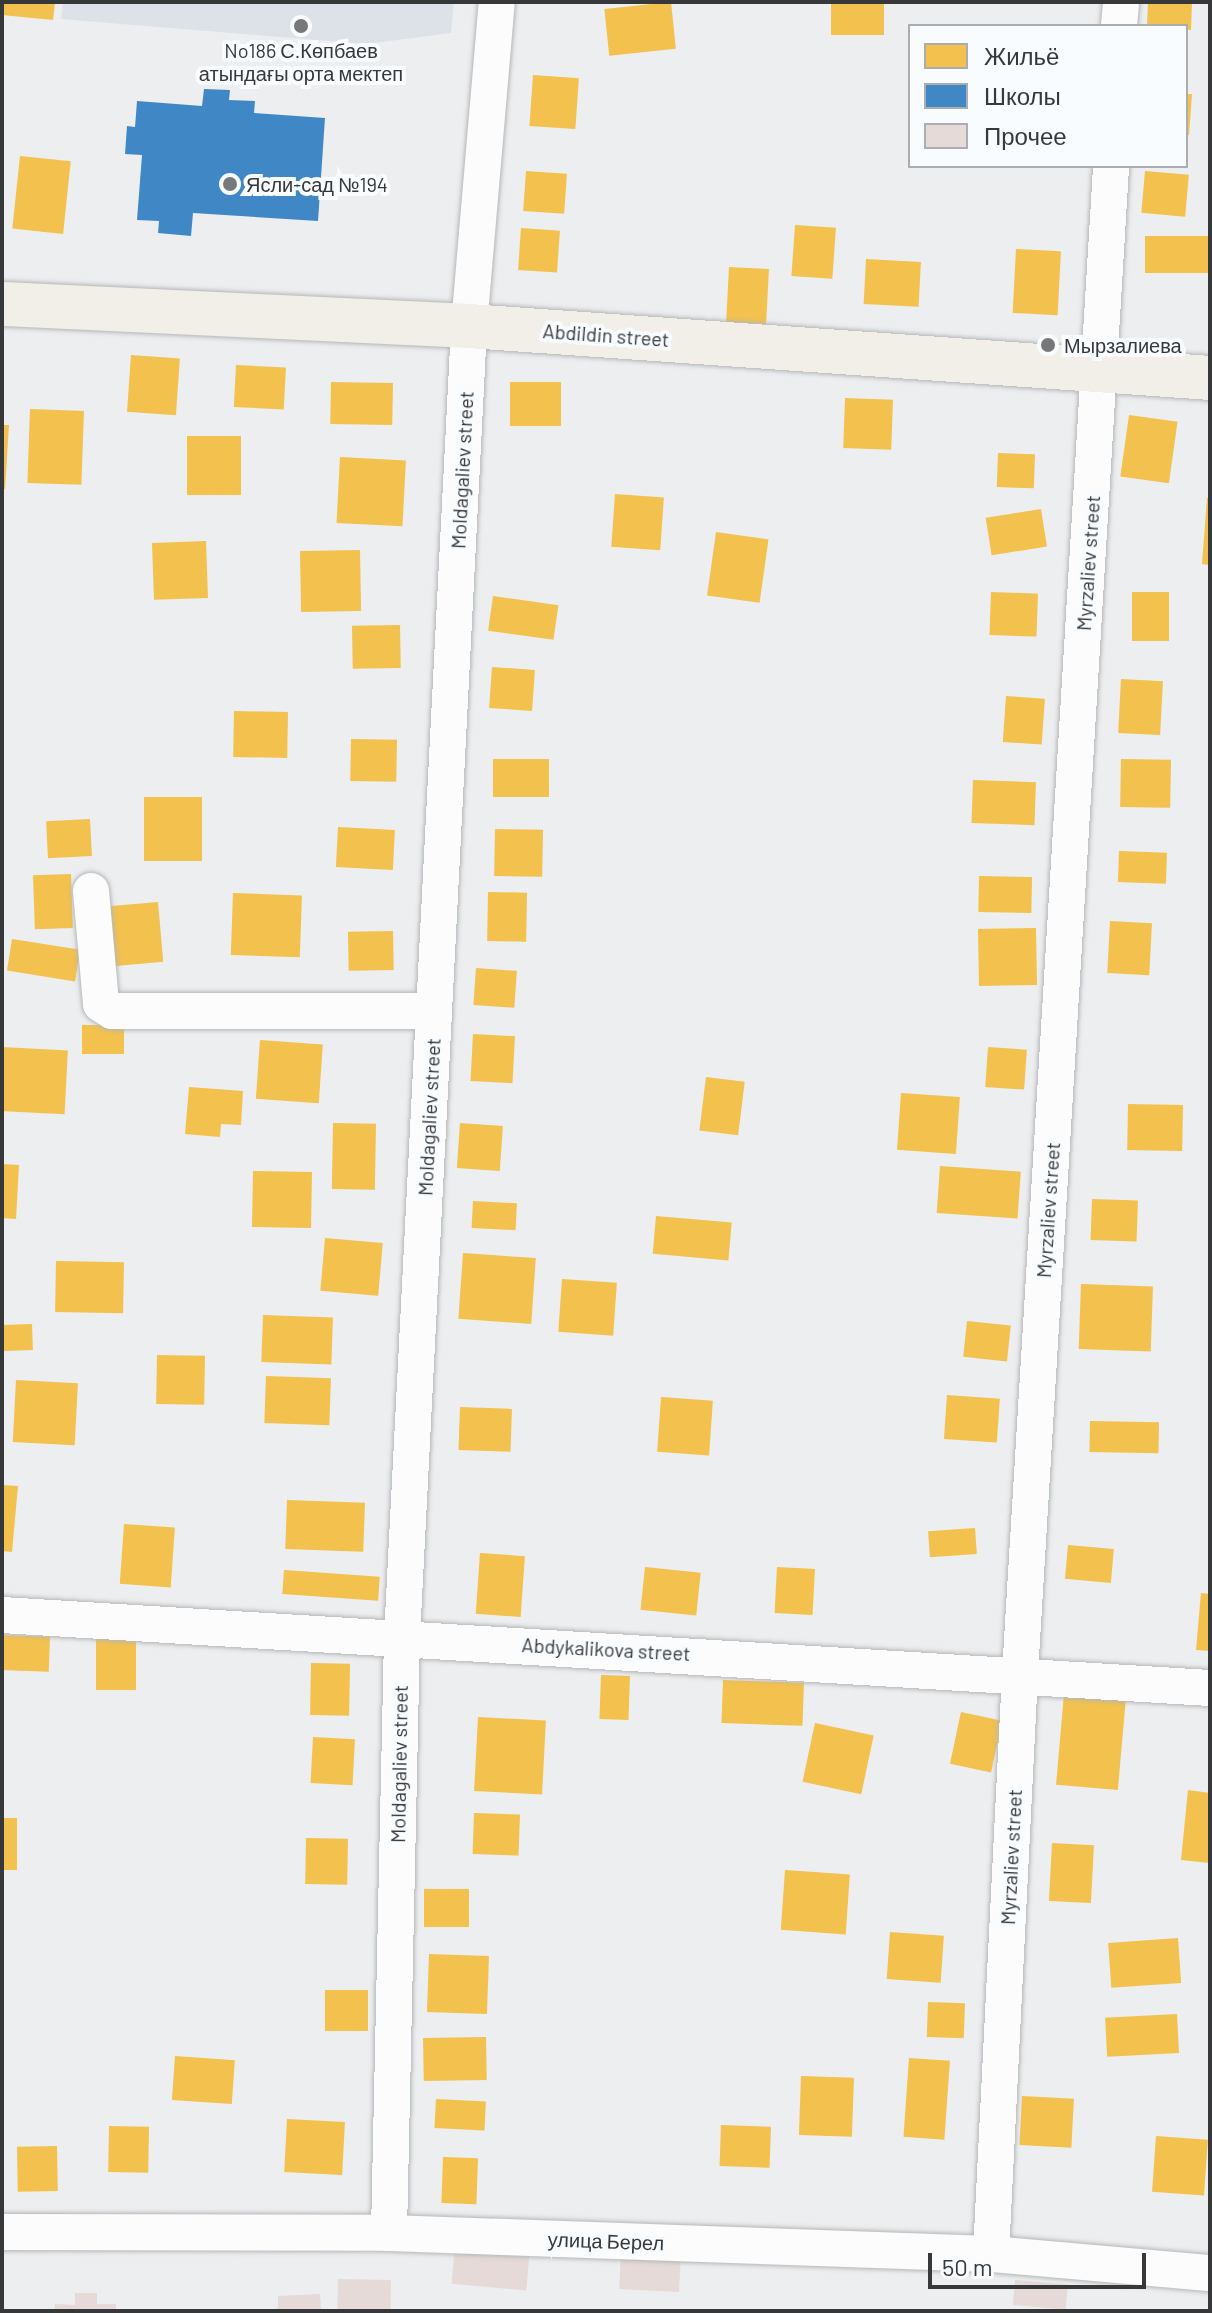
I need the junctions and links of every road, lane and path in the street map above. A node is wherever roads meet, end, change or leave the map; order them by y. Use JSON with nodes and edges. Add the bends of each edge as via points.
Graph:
{"nodes":[{"id":1,"x":497,"y":2,"type":"edge"},
{"id":2,"x":1121,"y":2,"type":"edge"},
{"id":3,"x":1119,"y":24,"type":"edge"},
{"id":4,"x":1111,"y":168,"type":"edge"},
{"id":5,"x":2,"y":304,"type":"edge"},
{"id":6,"x":469,"y":326,"type":"junction"},
{"id":7,"x":1100,"y":371,"type":"junction"},
{"id":8,"x":1210,"y":378,"type":"edge"},
{"id":9,"x":91,"y":891,"type":"dead end"},
{"id":10,"x":434,"y":1011,"type":"junction"},
{"id":11,"x":2,"y":1615,"type":"edge"},
{"id":12,"x":402,"y":1637,"type":"junction"},
{"id":13,"x":1020,"y":1673,"type":"junction"},
{"id":14,"x":1210,"y":1688,"type":"edge"},
{"id":15,"x":2,"y":2232,"type":"edge"},
{"id":16,"x":389,"y":2233,"type":"junction"},
{"id":17,"x":991,"y":2254,"type":"junction"},
{"id":18,"x":1210,"y":2273,"type":"edge"}],
"edges":[{"from":1,"to":6,"type":"street","name":"Moldagaliev street"},
{"from":2,"to":3,"type":"street"},
{"from":4,"to":7,"type":"street","name":"Myrzaliev street"},
{"from":5,"to":6,"type":"main road","name":"Abdildin street"},
{"from":6,"to":7,"type":"main road","name":"Abdildin street"},
{"from":6,"to":10,"type":"street","name":"Moldagaliev street"},
{"from":7,"to":8,"type":"main road","name":"Abdildin street"},
{"from":7,"to":13,"type":"street","name":"Myrzaliev street"},
{"from":9,"to":10,"type":"street","via":[[101,1004],[112,1011]]},
{"from":10,"to":12,"type":"street","name":"Moldagaliev street"},
{"from":11,"to":12,"type":"street","name":"Abdykalikova street"},
{"from":12,"to":13,"type":"street","name":"Abdykalikova street"},
{"from":12,"to":16,"type":"street","name":"Moldagaliev street"},
{"from":13,"to":14,"type":"street","name":"Abdykalikova street"},
{"from":13,"to":17,"type":"street","name":"Myrzaliev street"},
{"from":15,"to":16,"type":"street","name":"улица Берел"},
{"from":16,"to":17,"type":"street","name":"улица Берел"},
{"from":17,"to":18,"type":"street","name":"улица Берел"}]}
